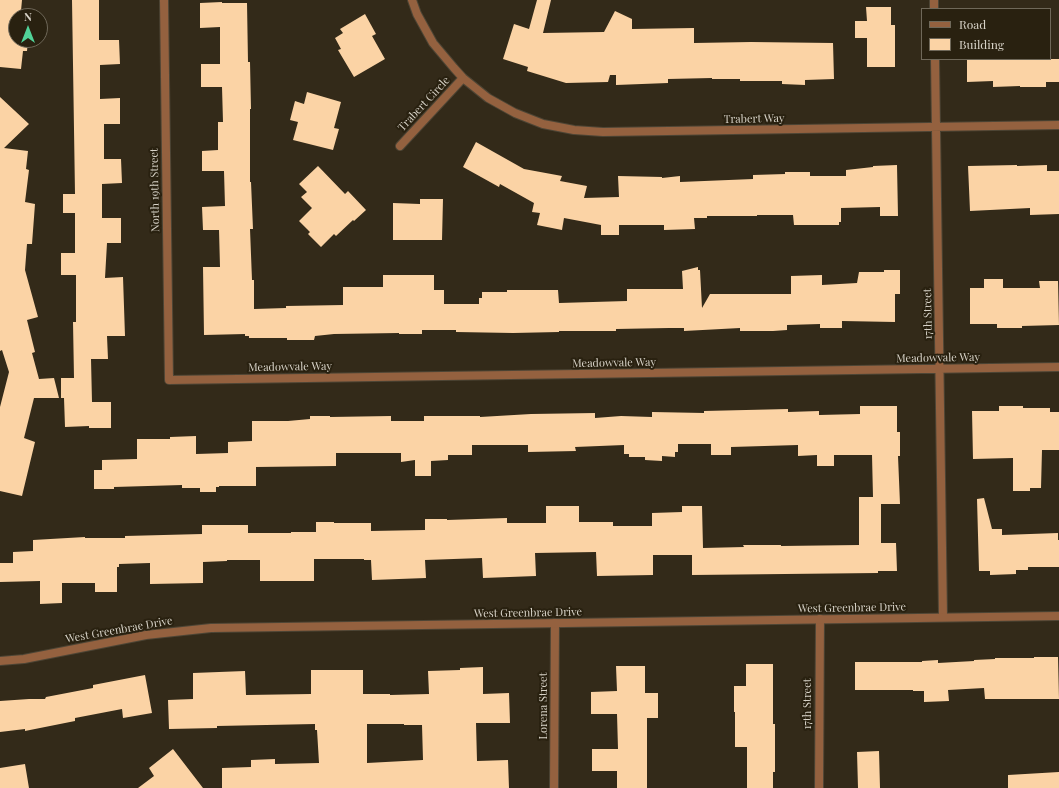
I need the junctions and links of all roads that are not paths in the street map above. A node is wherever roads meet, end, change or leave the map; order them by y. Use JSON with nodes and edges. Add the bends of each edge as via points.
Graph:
{"nodes":[{"id":1,"x":164,"y":0,"type":"edge"},
{"id":2,"x":412,"y":0,"type":"edge"},
{"id":3,"x":935,"y":60,"type":"edge"},
{"id":4,"x":463,"y":78,"type":"junction"},
{"id":5,"x":1059,"y":125,"type":"edge"},
{"id":6,"x":936,"y":127,"type":"junction"},
{"id":7,"x":400,"y":146,"type":"dead end"},
{"id":8,"x":1059,"y":367,"type":"edge"},
{"id":9,"x":940,"y":369,"type":"junction"},
{"id":10,"x":169,"y":380,"type":"joint"},
{"id":11,"x":1059,"y":616,"type":"edge"},
{"id":12,"x":943,"y":617,"type":"junction"},
{"id":13,"x":820,"y":619,"type":"junction"},
{"id":14,"x":555,"y":623,"type":"junction"},
{"id":15,"x":0,"y":661,"type":"edge"},
{"id":16,"x":554,"y":788,"type":"edge"},
{"id":17,"x":819,"y":788,"type":"edge"}],
"edges":[{"from":1,"to":10,"type":"street","name":"North 19th Street"},
{"from":2,"to":4,"type":"street","name":"Trabert Way","via":[[433,43]]},
{"from":3,"to":6,"type":"street","name":"17th Street"},
{"from":4,"to":6,"type":"street","name":"Trabert Way","via":[[488,98],[515,113],[543,124],[574,130],[603,132]]},
{"from":4,"to":7,"type":"street","name":"Trabert Circle"},
{"from":5,"to":6,"type":"street","name":"Trabert Way"},
{"from":6,"to":9,"type":"street","name":"17th Street"},
{"from":8,"to":9,"type":"street","name":"Meadowvale Way"},
{"from":9,"to":10,"type":"street","name":"Meadowvale Way"},
{"from":9,"to":12,"type":"street","name":"17th Street"},
{"from":11,"to":12,"type":"street","name":"West Greenbrae Drive"},
{"from":12,"to":13,"type":"street","name":"West Greenbrae Drive"},
{"from":13,"to":14,"type":"street","name":"West Greenbrae Drive"},
{"from":13,"to":17,"type":"street","name":"17th Street"},
{"from":14,"to":15,"type":"street","name":"West Greenbrae Drive","via":[[211,628],[146,635],[24,659]]},
{"from":14,"to":16,"type":"street","name":"Lorena Street"}]}
